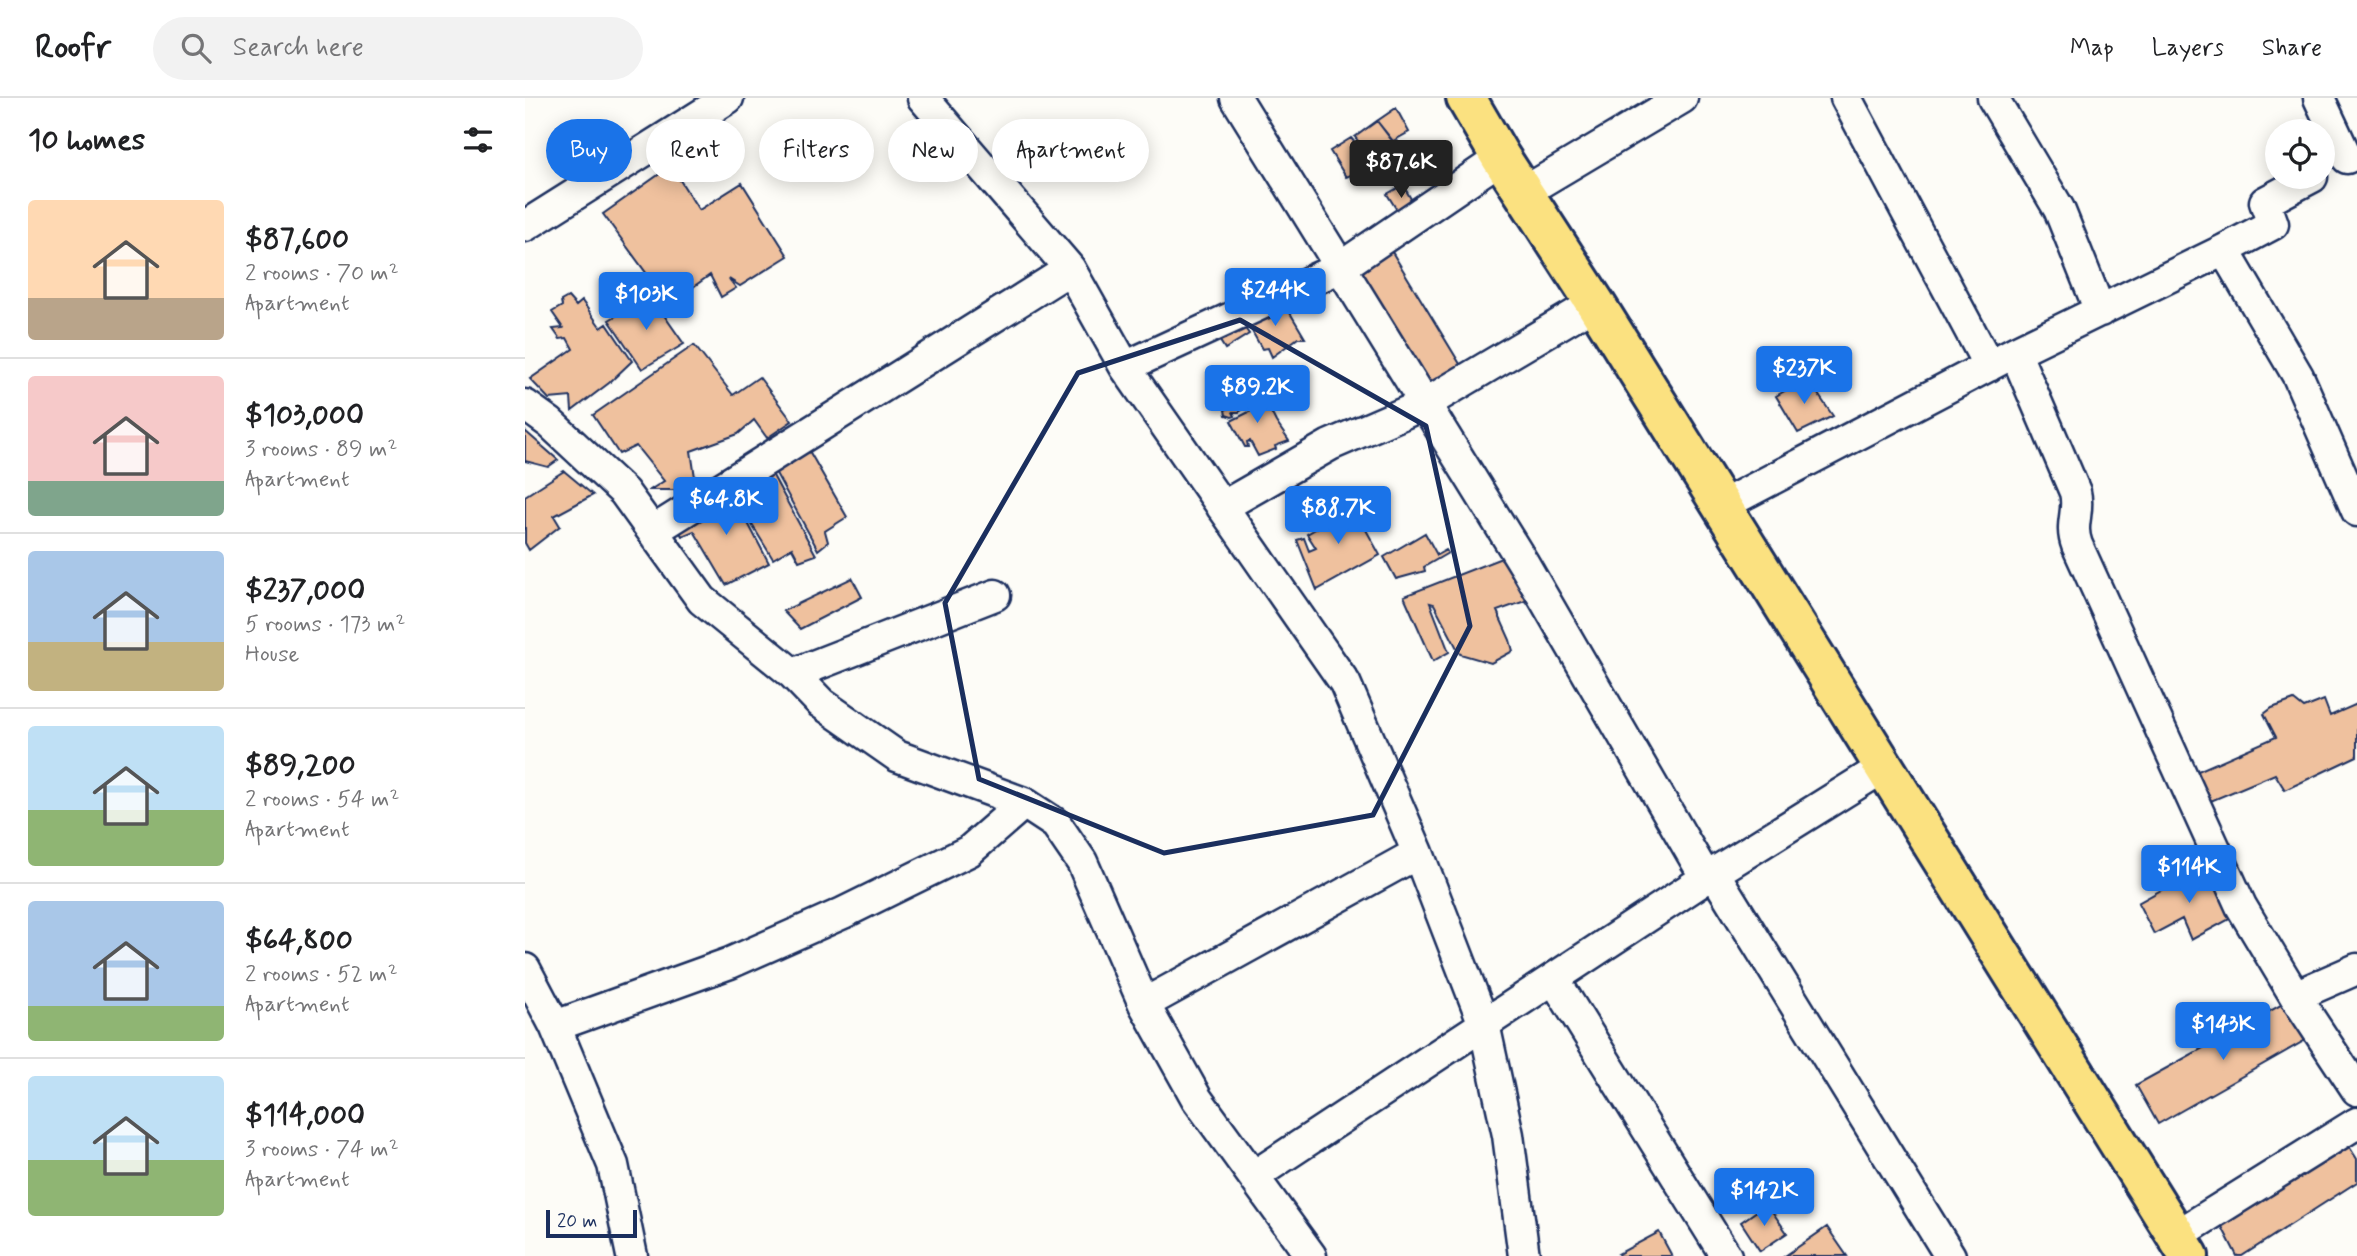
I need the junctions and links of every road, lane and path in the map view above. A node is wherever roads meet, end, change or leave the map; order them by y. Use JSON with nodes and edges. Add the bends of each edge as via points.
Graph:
{"nodes":[{"id":1,"x":728,"y":98,"type":"edge"},
{"id":2,"x":923,"y":98,"type":"edge"},
{"id":3,"x":1236,"y":98,"type":"edge"},
{"id":4,"x":1466,"y":98,"type":"edge"},
{"id":5,"x":1682,"y":98,"type":"edge"},
{"id":6,"x":1846,"y":98,"type":"edge"},
{"id":7,"x":1993,"y":98,"type":"edge"},
{"id":8,"x":2319,"y":98,"type":"edge"},
{"id":9,"x":1501,"y":158,"type":"junction"},
{"id":10,"x":2342,"y":161,"type":"edge"},
{"id":11,"x":2289,"y":189,"type":"edge"},
{"id":12,"x":1524,"y":192,"type":"junction"},
{"id":13,"x":525,"y":226,"type":"edge"},
{"id":14,"x":2224,"y":250,"type":"junction"},
{"id":15,"x":1341,"y":267,"type":"junction"},
{"id":16,"x":1070,"y":269,"type":"junction"},
{"id":17,"x":1595,"y":303,"type":"junction"},
{"id":18,"x":2100,"y":311,"type":"junction"},
{"id":19,"x":2002,"y":359,"type":"junction"},
{"id":20,"x":1125,"y":367,"type":"junction"},
{"id":21,"x":1425,"y":404,"type":"junction"},
{"id":22,"x":526,"y":407,"type":"edge"},
{"id":23,"x":1721,"y":506,"type":"junction"},
{"id":24,"x":1223,"y":507,"type":"junction"},
{"id":25,"x":2357,"y":512,"type":"edge"},
{"id":26,"x":653,"y":531,"type":"junction"},
{"id":27,"x":995,"y":595,"type":"dead end"},
{"id":28,"x":793,"y":674,"type":"junction"},
{"id":29,"x":1884,"y":767,"type":"junction"},
{"id":30,"x":1024,"y":803,"type":"junction"},
{"id":31,"x":1418,"y":853,"type":"junction"},
{"id":32,"x":1710,"y":876,"type":"junction"},
{"id":33,"x":525,"y":969,"type":"edge"},
{"id":34,"x":2357,"y":969,"type":"edge"},
{"id":35,"x":1554,"y":979,"type":"junction"},
{"id":36,"x":2295,"y":996,"type":"junction"},
{"id":37,"x":1144,"y":1004,"type":"junction"},
{"id":38,"x":1484,"y":1024,"type":"junction"},
{"id":39,"x":555,"y":1026,"type":"junction"},
{"id":40,"x":2357,"y":1090,"type":"edge"},
{"id":41,"x":2357,"y":1123,"type":"edge"},
{"id":42,"x":1254,"y":1176,"type":"junction"},
{"id":43,"x":2183,"y":1246,"type":"edge"},
{"id":44,"x":632,"y":1256,"type":"edge"},
{"id":45,"x":1311,"y":1256,"type":"edge"},
{"id":46,"x":1524,"y":1256,"type":"edge"},
{"id":47,"x":1726,"y":1256,"type":"edge"},
{"id":48,"x":1950,"y":1256,"type":"edge"}],
"edges":[{"from":1,"to":13,"type":"street"},
{"from":2,"to":16,"type":"street"},
{"from":3,"to":15,"type":"street"},
{"from":4,"to":9,"type":"main road"},
{"from":5,"to":12,"type":"street"},
{"from":6,"to":19,"type":"street"},
{"from":7,"to":18,"type":"street","via":[[2059,209]]},
{"from":8,"to":10,"type":"street"},
{"from":9,"to":12,"type":"main road"},
{"from":9,"to":15,"type":"street"},
{"from":11,"to":14,"type":"street","via":[[2265,202],[2273,224]]},
{"from":12,"to":17,"type":"main road"},
{"from":14,"to":18,"type":"street"},
{"from":14,"to":25,"type":"street","via":[[2298,376]]},
{"from":15,"to":20,"type":"street"},
{"from":15,"to":21,"type":"street"},
{"from":16,"to":20,"type":"street"},
{"from":16,"to":26,"type":"street"},
{"from":17,"to":21,"type":"street"},
{"from":17,"to":23,"type":"main road"},
{"from":18,"to":19,"type":"street"},
{"from":19,"to":23,"type":"street"},
{"from":19,"to":36,"type":"street","via":[[2075,492],[2078,505],[2073,534],[2077,545],[2241,906]]},
{"from":20,"to":24,"type":"street"},
{"from":21,"to":24,"type":"street","via":[[1330,445]]},
{"from":21,"to":32,"type":"street"},
{"from":22,"to":26,"type":"street","via":[[550,423],[624,492]]},
{"from":23,"to":29,"type":"main road"},
{"from":24,"to":31,"type":"street","via":[[1345,683]]},
{"from":26,"to":28,"type":"street","via":[[702,600]]},
{"from":27,"to":28,"type":"street"},
{"from":28,"to":30,"type":"street","via":[[821,703],[897,756]]},
{"from":29,"to":32,"type":"street"},
{"from":29,"to":43,"type":"main road"},
{"from":30,"to":37,"type":"street","via":[[1056,824],[1082,862]]},
{"from":30,"to":39,"type":"street","via":[[969,851],[843,913],[730,963]]},
{"from":31,"to":37,"type":"street"},
{"from":31,"to":38,"type":"street"},
{"from":32,"to":35,"type":"street"},
{"from":32,"to":48,"type":"street"},
{"from":33,"to":39,"type":"street"},
{"from":34,"to":36,"type":"street"},
{"from":35,"to":38,"type":"street"},
{"from":35,"to":47,"type":"street"},
{"from":36,"to":40,"type":"street"},
{"from":37,"to":42,"type":"street","via":[[1197,1100]]},
{"from":38,"to":42,"type":"street"},
{"from":38,"to":46,"type":"street","via":[[1508,1135]]},
{"from":39,"to":44,"type":"street","via":[[613,1165]]},
{"from":41,"to":43,"type":"street"},
{"from":42,"to":45,"type":"street"}]}
